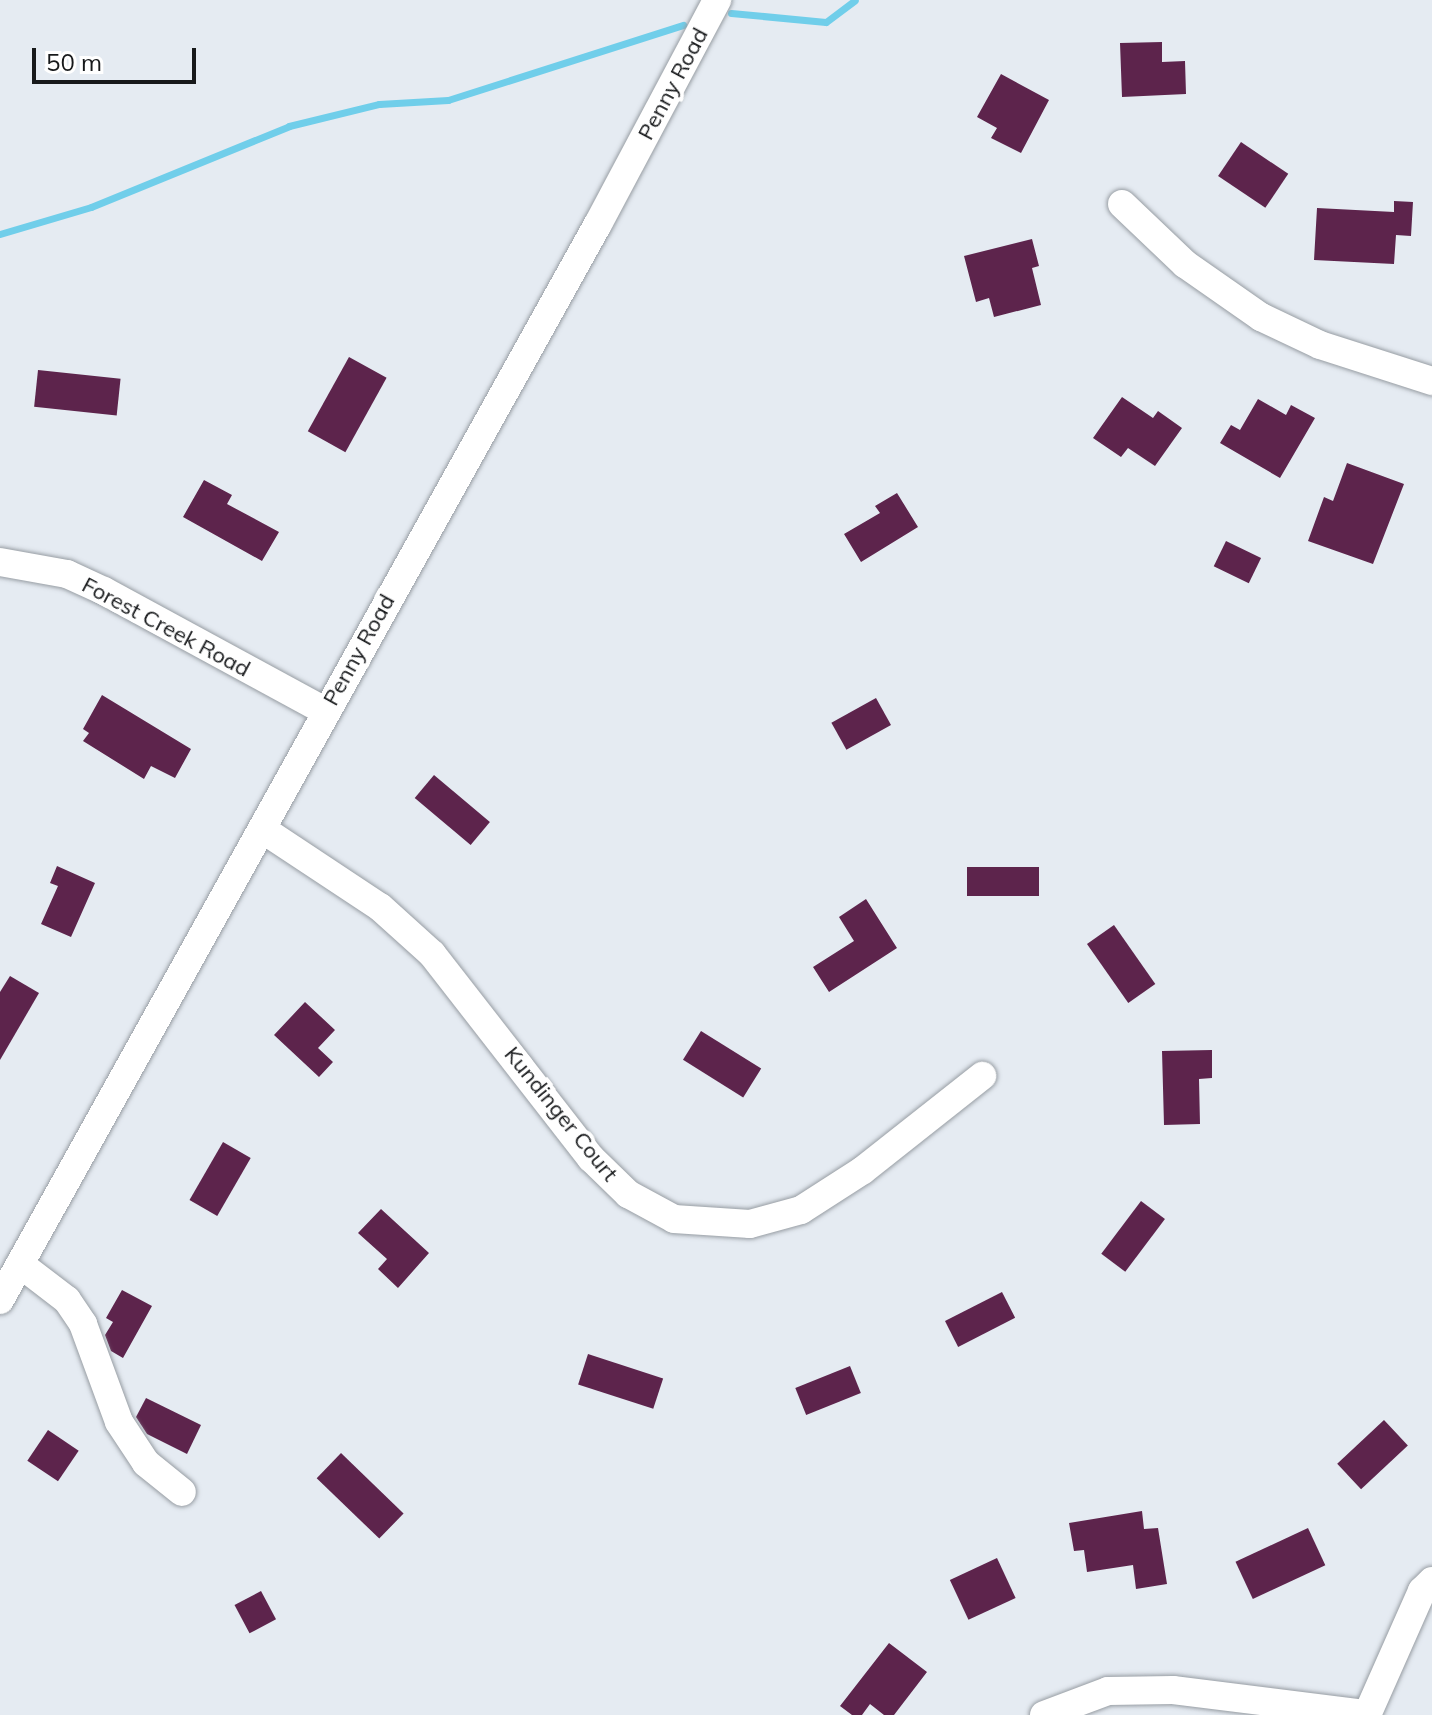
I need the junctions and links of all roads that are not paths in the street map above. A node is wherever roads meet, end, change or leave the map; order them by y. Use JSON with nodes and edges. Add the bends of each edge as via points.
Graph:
{"nodes":[{"id":1,"x":717,"y":0,"type":"edge"},
{"id":2,"x":1122,"y":204,"type":"dead end"},
{"id":3,"x":1432,"y":381,"type":"edge"},
{"id":4,"x":0,"y":562,"type":"edge"},
{"id":5,"x":325,"y":711,"type":"junction"},
{"id":6,"x":262,"y":829,"type":"junction"},
{"id":7,"x":982,"y":1076,"type":"dead end"},
{"id":8,"x":20,"y":1264,"type":"junction"},
{"id":9,"x":0,"y":1300,"type":"edge"},
{"id":10,"x":182,"y":1492,"type":"dead end"},
{"id":11,"x":1432,"y":1581,"type":"edge"},
{"id":12,"x":1044,"y":1715,"type":"edge"},
{"id":13,"x":1367,"y":1715,"type":"edge"}],
"edges":[{"from":1,"to":5,"type":"street","name":"Penny Road"},
{"from":2,"to":3,"type":"street","via":[[1185,264],[1261,317],[1320,345]]},
{"from":4,"to":5,"type":"street","name":"Forest Creek Road","via":[[67,574]]},
{"from":5,"to":6,"type":"street","name":"Penny Road"},
{"from":6,"to":7,"type":"street","name":"Kundinger Court","via":[[380,907],[432,954],[591,1158],[628,1194],[674,1219],[750,1224],[801,1210],[863,1170]]},
{"from":6,"to":8,"type":"street","name":"Penny Road"},
{"from":8,"to":9,"type":"street","name":"Penny Road"},
{"from":8,"to":10,"type":"street","via":[[67,1300],[83,1324],[119,1422],[146,1463]]},
{"from":11,"to":13,"type":"street","via":[[1422,1591]]},
{"from":12,"to":13,"type":"street","via":[[1108,1691],[1173,1690]]}]}
